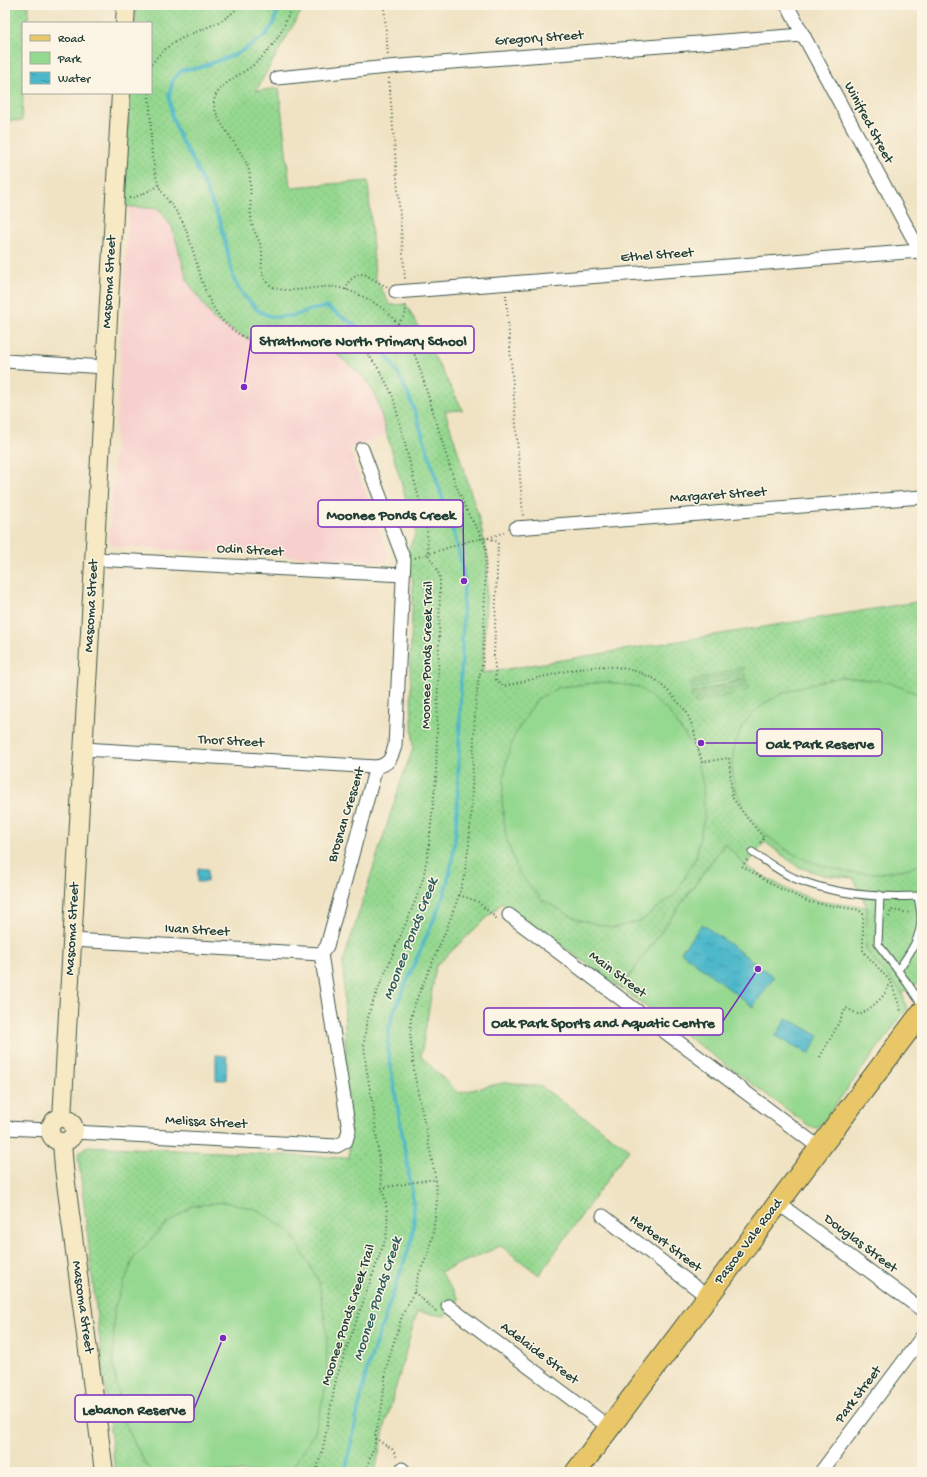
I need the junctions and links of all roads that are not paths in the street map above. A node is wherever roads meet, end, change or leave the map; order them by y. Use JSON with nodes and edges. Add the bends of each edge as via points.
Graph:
{"nodes":[{"id":1,"x":126,"y":5,"type":"edge"},
{"id":2,"x":787,"y":5,"type":"edge"},
{"id":3,"x":125,"y":22,"type":"edge"},
{"id":4,"x":803,"y":35,"type":"junction"},
{"id":5,"x":277,"y":78,"type":"dead end"},
{"id":6,"x":121,"y":94,"type":"edge"},
{"id":7,"x":921,"y":253,"type":"edge"},
{"id":8,"x":401,"y":292,"type":"road end"},
{"id":9,"x":5,"y":362,"type":"edge"},
{"id":10,"x":105,"y":367,"type":"junction"},
{"id":11,"x":362,"y":449,"type":"dead end"},
{"id":12,"x":922,"y":497,"type":"edge"},
{"id":13,"x":520,"y":528,"type":"road end"},
{"id":14,"x":95,"y":559,"type":"junction"},
{"id":15,"x":403,"y":576,"type":"junction"},
{"id":16,"x":84,"y":749,"type":"junction"},
{"id":17,"x":376,"y":767,"type":"junction"},
{"id":18,"x":752,"y":852,"type":"road end"},
{"id":19,"x":880,"y":895,"type":"junction"},
{"id":20,"x":920,"y":895,"type":"edge"},
{"id":21,"x":504,"y":918,"type":"road end"},
{"id":22,"x":72,"y":940,"type":"junction"},
{"id":23,"x":321,"y":954,"type":"junction"},
{"id":24,"x":898,"y":970,"type":"junction"},
{"id":25,"x":922,"y":1006,"type":"edge"},
{"id":26,"x":922,"y":1012,"type":"edge"},
{"id":27,"x":5,"y":1128,"type":"edge"},
{"id":28,"x":62,"y":1131,"type":"junction"},
{"id":29,"x":820,"y":1148,"type":"junction"},
{"id":30,"x":778,"y":1203,"type":"junction"},
{"id":31,"x":603,"y":1216,"type":"dead end"},
{"id":32,"x":708,"y":1297,"type":"junction"},
{"id":33,"x":444,"y":1310,"type":"road end"},
{"id":34,"x":922,"y":1310,"type":"edge"},
{"id":35,"x":922,"y":1337,"type":"edge"},
{"id":36,"x":610,"y":1428,"type":"junction"},
{"id":37,"x":104,"y":1472,"type":"edge"},
{"id":38,"x":576,"y":1472,"type":"edge"},
{"id":39,"x":821,"y":1472,"type":"edge"}],
"edges":[{"from":1,"to":3,"type":"main road"},
{"from":2,"to":4,"type":"street","name":"Winifred Street"},
{"from":4,"to":5,"type":"street","name":"Gregory Street"},
{"from":4,"to":7,"type":"street","name":"Winifred Street"},
{"from":6,"to":10,"type":"main road","name":"Mascoma Street"},
{"from":7,"to":8,"type":"street","name":"Ethel Street"},
{"from":9,"to":10,"type":"street"},
{"from":10,"to":14,"type":"main road","name":"Mascoma Street"},
{"from":11,"to":15,"type":"street","name":"Brosnan Crescent","via":[[404,560]]},
{"from":12,"to":13,"type":"street","name":"Margaret Street"},
{"from":14,"to":15,"type":"street","name":"Odin Street"},
{"from":14,"to":16,"type":"main road","name":"Mascoma Street"},
{"from":15,"to":17,"type":"street","name":"Brosnan Crescent","via":[[395,746],[390,760]]},
{"from":16,"to":17,"type":"street","name":"Thor Street"},
{"from":16,"to":22,"type":"main road","name":"Mascoma Street"},
{"from":17,"to":23,"type":"street","name":"Brosnan Crescent","via":[[327,946]]},
{"from":18,"to":19,"type":"lane","via":[[793,877],[814,885]]},
{"from":19,"to":20,"type":"lane"},
{"from":19,"to":24,"type":"lane","via":[[878,944]]},
{"from":20,"to":24,"type":"lane","via":[[919,933],[914,947]]},
{"from":21,"to":29,"type":"street","name":"Main Street"},
{"from":22,"to":23,"type":"street","name":"Ivan Street"},
{"from":22,"to":28,"type":"main road","name":"Mascoma Street"},
{"from":23,"to":28,"type":"street","name":"Melissa Street","via":[[349,1130],[346,1141],[337,1146]]},
{"from":24,"to":25,"type":"lane"},
{"from":26,"to":29,"type":"main road","name":"Pascoe Vale Road"},
{"from":27,"to":28,"type":"street","name":"Melissa Street"},
{"from":28,"to":37,"type":"main road","name":"Mascoma Street","via":[[65,1176]]},
{"from":29,"to":30,"type":"main road","name":"Pascoe Vale Road"},
{"from":30,"to":32,"type":"main road","name":"Pascoe Vale Road"},
{"from":30,"to":34,"type":"street","name":"Douglas Street"},
{"from":31,"to":32,"type":"street","name":"Herbert Street"},
{"from":32,"to":36,"type":"main road","name":"Pascoe Vale Road"},
{"from":33,"to":36,"type":"street","name":"Adelaide Street"},
{"from":35,"to":39,"type":"street","name":"Park Street"},
{"from":36,"to":38,"type":"main road","name":"Pascoe Vale Road"}]}
